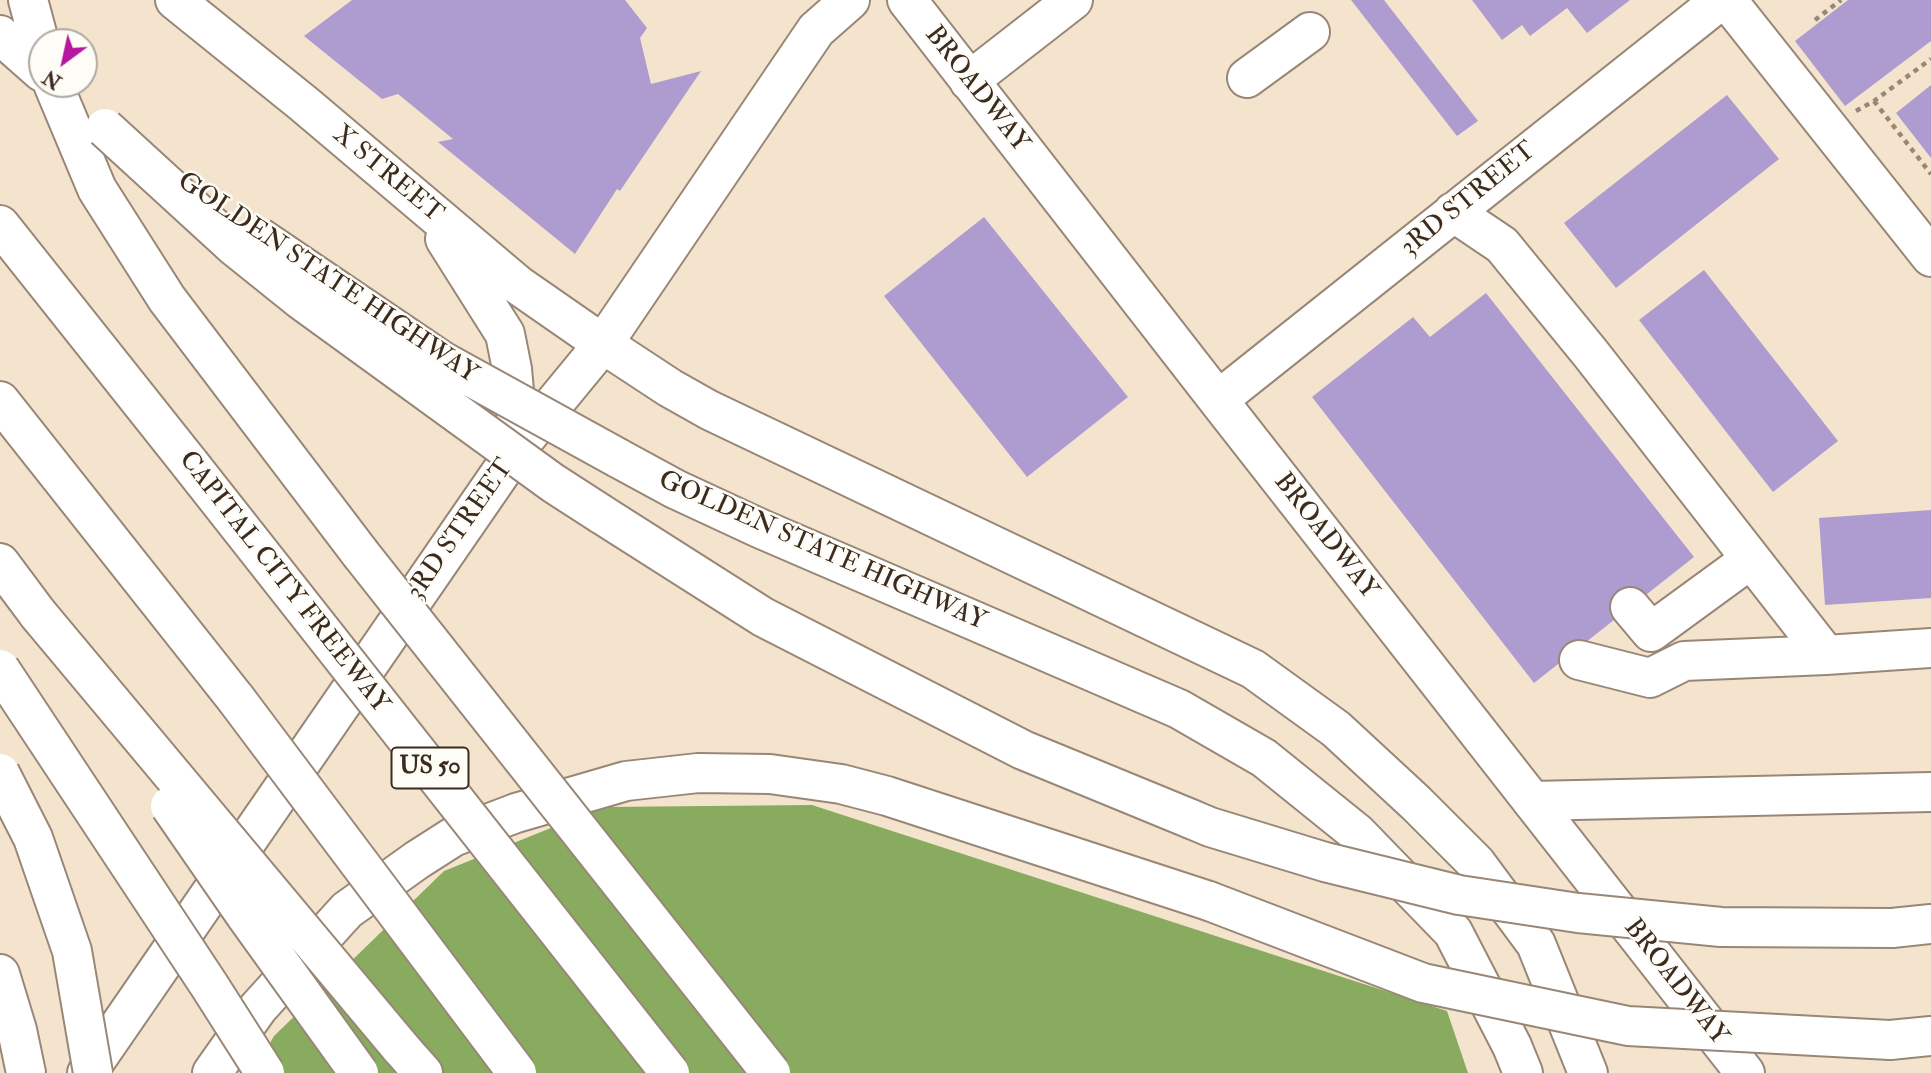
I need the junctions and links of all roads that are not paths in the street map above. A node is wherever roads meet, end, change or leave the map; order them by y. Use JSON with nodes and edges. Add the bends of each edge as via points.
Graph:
{"nodes":[{"id":1,"x":28,"y":0,"type":"edge"},
{"id":2,"x":175,"y":0,"type":"edge"},
{"id":3,"x":850,"y":0,"type":"edge"},
{"id":4,"x":907,"y":0,"type":"edge"},
{"id":5,"x":1073,"y":0,"type":"edge"},
{"id":6,"x":1721,"y":0,"type":"edge"},
{"id":7,"x":1727,"y":0,"type":"edge"},
{"id":8,"x":36,"y":28,"type":"edge"},
{"id":9,"x":1310,"y":32,"type":"dead end"},
{"id":10,"x":0,"y":35,"type":"edge"},
{"id":11,"x":28,"y":60,"type":"edge"},
{"id":12,"x":1247,"y":78,"type":"dead end"},
{"id":13,"x":969,"y":81,"type":"junction"},
{"id":14,"x":60,"y":98,"type":"edge"},
{"id":15,"x":70,"y":98,"type":"edge"},
{"id":16,"x":105,"y":128,"type":"junction"},
{"id":17,"x":427,"y":209,"type":"junction"},
{"id":18,"x":1453,"y":212,"type":"junction"},
{"id":19,"x":0,"y":225,"type":"edge"},
{"id":20,"x":1931,"y":257,"type":"edge"},
{"id":21,"x":603,"y":344,"type":"junction"},
{"id":22,"x":1217,"y":400,"type":"junction"},
{"id":23,"x":0,"y":401,"type":"edge"},
{"id":24,"x":519,"y":446,"type":"junction"},
{"id":25,"x":1751,"y":559,"type":"junction"},
{"id":26,"x":0,"y":563,"type":"edge"},
{"id":27,"x":1630,"y":607,"type":"dead end"},
{"id":28,"x":38,"y":614,"type":"junction"},
{"id":29,"x":1931,"y":648,"type":"edge"},
{"id":30,"x":1826,"y":655,"type":"junction"},
{"id":31,"x":1578,"y":660,"type":"dead end"},
{"id":32,"x":0,"y":669,"type":"edge"},
{"id":33,"x":0,"y":773,"type":"edge"},
{"id":34,"x":1931,"y":792,"type":"edge"},
{"id":35,"x":1532,"y":801,"type":"junction"},
{"id":36,"x":1931,"y":924,"type":"edge"},
{"id":37,"x":0,"y":974,"type":"edge"},
{"id":38,"x":1931,"y":1035,"type":"edge"},
{"id":39,"x":26,"y":1073,"type":"edge"},
{"id":40,"x":87,"y":1073,"type":"edge"},
{"id":41,"x":93,"y":1073,"type":"edge"},
{"id":42,"x":212,"y":1073,"type":"edge"},
{"id":43,"x":265,"y":1073,"type":"edge"},
{"id":44,"x":359,"y":1073,"type":"edge"},
{"id":45,"x":423,"y":1073,"type":"edge"},
{"id":46,"x":517,"y":1073,"type":"edge"},
{"id":47,"x":670,"y":1073,"type":"edge"},
{"id":48,"x":771,"y":1073,"type":"edge"},
{"id":49,"x":1523,"y":1073,"type":"edge"},
{"id":50,"x":1588,"y":1073,"type":"edge"},
{"id":51,"x":1745,"y":1073,"type":"edge"}],
"edges":[{"from":1,"to":8,"type":"main road"},
{"from":2,"to":17,"type":"main road","name":"X STREET"},
{"from":3,"to":21,"type":"main road","name":"3RD STREET","via":[[816,30]]},
{"from":4,"to":13,"type":"main road","name":"BROADWAY"},
{"from":5,"to":13,"type":"main road"},
{"from":6,"to":18,"type":"main road","name":"3RD STREET"},
{"from":7,"to":20,"type":"main road"},
{"from":9,"to":12,"type":"main road"},
{"from":10,"to":11,"type":"main road"},
{"from":13,"to":22,"type":"main road","name":"BROADWAY"},
{"from":14,"to":48,"type":"main road","bridge":true,"via":[[97,189],[167,299],[360,553]]},
{"from":15,"to":16,"type":"main road","name":"GOLDEN STATE HIGHWAY"},
{"from":16,"to":36,"type":"main road","bridge":true,"via":[[235,247],[301,300],[553,482],[762,617],[1023,750],[1210,827],[1459,895],[1721,927]]},
{"from":16,"to":49,"type":"main road","name":"GOLDEN STATE HIGHWAY","bridge":true,"via":[[442,361],[675,489],[1179,709],[1264,758],[1357,833],[1452,932]]},
{"from":17,"to":21,"type":"main road","name":"X STREET","via":[[518,285]]},
{"from":17,"to":24,"type":"main road","via":[[505,334]]},
{"from":18,"to":22,"type":"main road","name":"3RD STREET"},
{"from":18,"to":25,"type":"main road","via":[[1502,245]]},
{"from":19,"to":47,"type":"main road","name":"CAPITAL CITY FREEWAY","number":"US 50","bridge":true},
{"from":21,"to":24,"type":"main road","name":"3RD STREET"},
{"from":21,"to":50,"type":"main road","name":"X STREET","via":[[709,410],[1253,669],[1336,729],[1476,863],[1536,944]]},
{"from":22,"to":35,"type":"main road","name":"BROADWAY"},
{"from":23,"to":46,"type":"main road","bridge":true,"via":[[236,699]]},
{"from":24,"to":40,"type":"main road","name":"3RD STREET"},
{"from":25,"to":27,"type":"main road","via":[[1651,632]]},
{"from":25,"to":30,"type":"main road"},
{"from":26,"to":28,"type":"main road"},
{"from":28,"to":44,"type":"main road","bridge":true},
{"from":28,"to":45,"type":"main road","bridge":true},
{"from":29,"to":30,"type":"main road"},
{"from":30,"to":31,"type":"main road","via":[[1684,662],[1650,678]]},
{"from":32,"to":43,"type":"main road","bridge":true},
{"from":33,"to":41,"type":"main road","bridge":true,"via":[[33,838],[72,951]]},
{"from":34,"to":35,"type":"main road"},
{"from":35,"to":51,"type":"main road","name":"BROADWAY"},
{"from":37,"to":39,"type":"main road"},
{"from":38,"to":42,"type":"main road","bridge":true,"via":[[1889,1040],[1628,1026],[1423,983],[1209,901],[887,796],[769,774],[698,773],[626,781],[453,837],[347,910],[258,1008]]}]}
